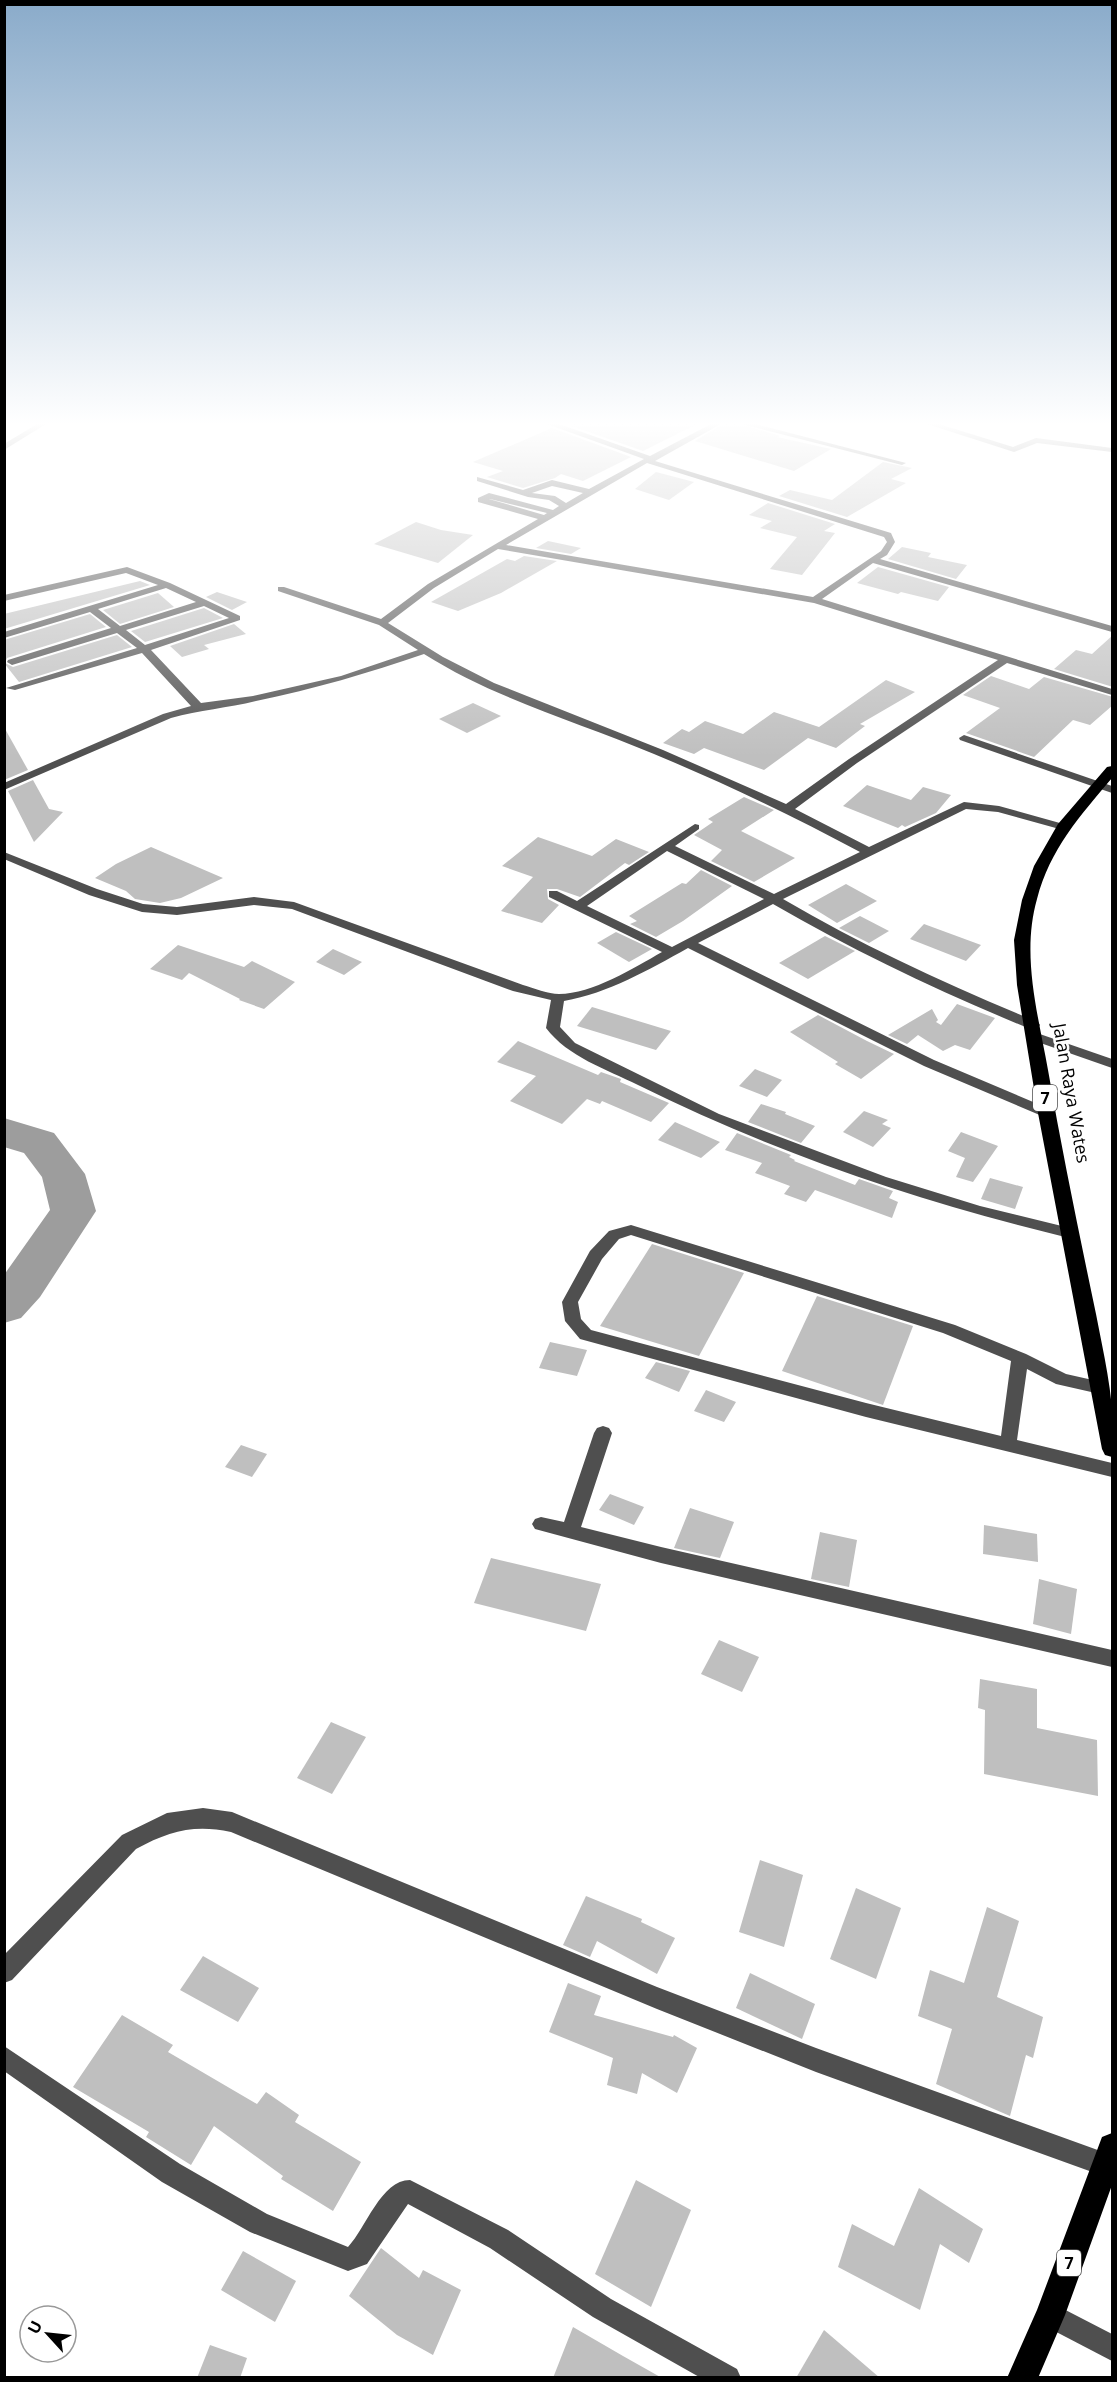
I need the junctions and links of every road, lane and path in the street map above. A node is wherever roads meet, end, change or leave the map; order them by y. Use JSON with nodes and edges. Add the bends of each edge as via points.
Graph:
{"nodes":[{"id":1,"x":516,"y":535,"type":"edge"},
{"id":2,"x":888,"y":535,"type":"edge"},
{"id":3,"x":497,"y":546,"type":"junction"},
{"id":4,"x":872,"y":560,"type":"junction"},
{"id":5,"x":167,"y":585,"type":"junction"},
{"id":6,"x":281,"y":589,"type":"dead end"},
{"id":7,"x":4,"y":598,"type":"edge"},
{"id":8,"x":815,"y":600,"type":"junction"},
{"id":9,"x":204,"y":603,"type":"junction"},
{"id":10,"x":92,"y":609,"type":"junction"},
{"id":11,"x":382,"y":623,"type":"junction"},
{"id":12,"x":120,"y":629,"type":"junction"},
{"id":13,"x":1113,"y":629,"type":"edge"},
{"id":14,"x":4,"y":635,"type":"edge"},
{"id":15,"x":144,"y":649,"type":"junction"},
{"id":16,"x":424,"y":651,"type":"junction"},
{"id":17,"x":1007,"y":658,"type":"junction"},
{"id":18,"x":12,"y":662,"type":"dead end"},
{"id":19,"x":11,"y":688,"type":"dead end"},
{"id":20,"x":1113,"y":692,"type":"edge"},
{"id":21,"x":198,"y":707,"type":"junction"},
{"id":22,"x":964,"y":738,"type":"dead end"},
{"id":23,"x":1113,"y":770,"type":"edge"},
{"id":24,"x":4,"y":787,"type":"edge"},
{"id":25,"x":1106,"y":788,"type":"edge"},
{"id":26,"x":787,"y":809,"type":"junction"},
{"id":27,"x":695,"y":827,"type":"dead end"},
{"id":28,"x":1063,"y":827,"type":"junction"},
{"id":29,"x":667,"y":847,"type":"junction"},
{"id":30,"x":869,"y":852,"type":"junction"},
{"id":31,"x":4,"y":855,"type":"edge"},
{"id":32,"x":553,"y":894,"type":"dead end"},
{"id":33,"x":774,"y":899,"type":"junction"},
{"id":34,"x":580,"y":905,"type":"junction"},
{"id":35,"x":687,"y":943,"type":"junction"},
{"id":36,"x":672,"y":952,"type":"junction"},
{"id":37,"x":558,"y":998,"type":"junction"},
{"id":38,"x":1033,"y":1030,"type":"junction"},
{"id":39,"x":1112,"y":1064,"type":"edge"},
{"id":40,"x":1047,"y":1113,"type":"junction"},
{"id":41,"x":1069,"y":1233,"type":"junction"},
{"id":42,"x":1020,"y":1358,"type":"junction"},
{"id":43,"x":1100,"y":1388,"type":"junction"},
{"id":44,"x":603,"y":1433,"type":"dead end"},
{"id":45,"x":1008,"y":1444,"type":"junction"},
{"id":46,"x":1113,"y":1449,"type":"edge"},
{"id":47,"x":1113,"y":1470,"type":"edge"},
{"id":48,"x":541,"y":1524,"type":"dead end"},
{"id":49,"x":570,"y":1531,"type":"junction"},
{"id":50,"x":1113,"y":1659,"type":"edge"},
{"id":51,"x":4,"y":1972,"type":"edge"},
{"id":52,"x":4,"y":2057,"type":"edge"},
{"id":53,"x":1109,"y":2156,"type":"edge"},
{"id":54,"x":1050,"y":2315,"type":"junction"},
{"id":55,"x":1113,"y":2348,"type":"edge"},
{"id":56,"x":728,"y":2378,"type":"edge"},
{"id":57,"x":1022,"y":2378,"type":"edge"}],
"edges":[{"from":1,"to":3,"type":"street"},
{"from":2,"to":4,"type":"street","via":[[888,548]]},
{"from":3,"to":8,"type":"street"},
{"from":3,"to":11,"type":"street","via":[[430,586]]},
{"from":4,"to":8,"type":"street"},
{"from":4,"to":13,"type":"street"},
{"from":5,"to":7,"type":"street","via":[[134,571],[119,571]]},
{"from":5,"to":9,"type":"street"},
{"from":5,"to":10,"type":"street"},
{"from":6,"to":11,"type":"street"},
{"from":8,"to":17,"type":"street"},
{"from":9,"to":12,"type":"street"},
{"from":9,"to":15,"type":"street","via":[[237,618]]},
{"from":10,"to":12,"type":"street"},
{"from":10,"to":14,"type":"street"},
{"from":11,"to":16,"type":"street"},
{"from":12,"to":15,"type":"street"},
{"from":12,"to":18,"type":"street"},
{"from":15,"to":19,"type":"street"},
{"from":15,"to":21,"type":"street"},
{"from":16,"to":21,"type":"street","via":[[322,684]]},
{"from":16,"to":26,"type":"street","via":[[490,685],[659,752]]},
{"from":17,"to":20,"type":"street"},
{"from":17,"to":26,"type":"street"},
{"from":21,"to":24,"type":"street","via":[[167,716]]},
{"from":22,"to":25,"type":"street"},
{"from":23,"to":25,"type":"highway","name":"Jalan Raya Wates","number":"7"},
{"from":25,"to":28,"type":"highway","name":"Jalan Raya Wates","number":"7"},
{"from":26,"to":30,"type":"street"},
{"from":27,"to":29,"type":"street"},
{"from":28,"to":30,"type":"street","via":[[999,809],[964,806]]},
{"from":28,"to":38,"type":"highway","name":"Jalan Raya Wates","number":"7","via":[[1041,866],[1029,900],[1022,940]]},
{"from":29,"to":33,"type":"street"},
{"from":29,"to":34,"type":"street"},
{"from":30,"to":33,"type":"street"},
{"from":31,"to":37,"type":"street","via":[[110,899],[142,908],[177,911],[254,901],[294,906],[518,988]]},
{"from":32,"to":34,"type":"street"},
{"from":33,"to":35,"type":"street"},
{"from":33,"to":38,"type":"street","via":[[843,939]]},
{"from":34,"to":36,"type":"street"},
{"from":35,"to":36,"type":"street"},
{"from":35,"to":40,"type":"street","via":[[929,1063]]},
{"from":36,"to":37,"type":"street","via":[[587,993]]},
{"from":37,"to":41,"type":"street","via":[[553,1028],[570,1046],[714,1117],[881,1181],[978,1211]]},
{"from":38,"to":39,"type":"street"},
{"from":38,"to":40,"type":"highway","name":"Jalan Raya Wates","number":"7"},
{"from":40,"to":41,"type":"highway","name":"Jalan Raya Wates","number":"7"},
{"from":41,"to":43,"type":"highway","name":"Jalan Raya Wates","number":"7"},
{"from":42,"to":43,"type":"street","via":[[1062,1379]]},
{"from":42,"to":45,"type":"street"},
{"from":42,"to":45,"type":"street","via":[[949,1329],[631,1230],[614,1235],[596,1255],[570,1302],[573,1321],[586,1335]]},
{"from":43,"to":46,"type":"highway","name":"Jalan Raya Wates","number":"7"},
{"from":44,"to":49,"type":"street"},
{"from":45,"to":47,"type":"street"},
{"from":48,"to":49,"type":"street"},
{"from":49,"to":50,"type":"street"},
{"from":51,"to":53,"type":"street","via":[[129,1842],[177,1818],[209,1816],[232,1822],[471,1923],[816,2060]]},
{"from":52,"to":56,"type":"street","via":[[171,2173],[259,2223],[348,2259],[358,2255],[397,2197],[410,2192],[499,2239],[602,2308]]},
{"from":53,"to":54,"type":"highway","number":"7"},
{"from":54,"to":55,"type":"street"},
{"from":54,"to":57,"type":"highway","number":"7"}]}
